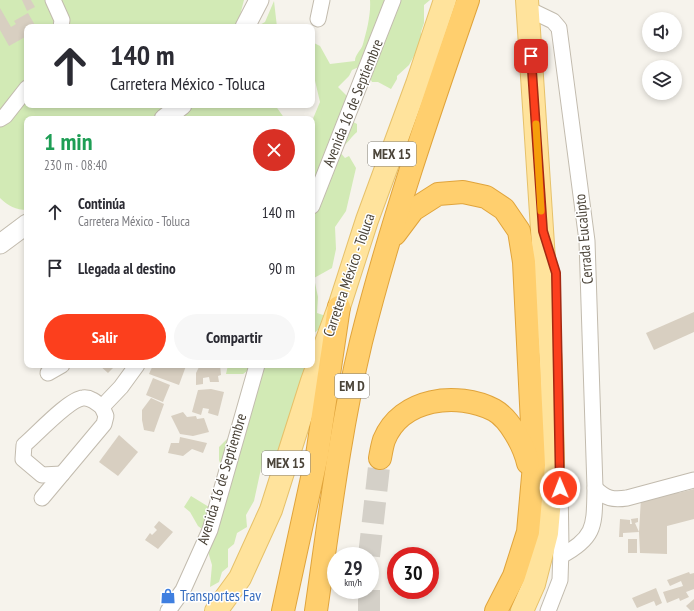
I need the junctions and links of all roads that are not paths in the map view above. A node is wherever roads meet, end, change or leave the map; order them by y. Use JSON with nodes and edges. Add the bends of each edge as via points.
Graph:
{"nodes":[{"id":1,"x":53,"y":0,"type":"edge"},
{"id":2,"x":260,"y":0,"type":"edge"},
{"id":3,"x":322,"y":0,"type":"edge"},
{"id":4,"x":393,"y":0,"type":"edge"},
{"id":5,"x":445,"y":0,"type":"edge"},
{"id":6,"x":468,"y":0,"type":"edge"},
{"id":7,"x":528,"y":4,"type":"edge"},
{"id":8,"x":318,"y":19,"type":"dead end"},
{"id":9,"x":61,"y":24,"type":"edge"},
{"id":10,"x":248,"y":24,"type":"edge"},
{"id":11,"x":24,"y":92,"type":"edge"},
{"id":12,"x":178,"y":108,"type":"edge"},
{"id":13,"x":168,"y":116,"type":"edge"},
{"id":14,"x":0,"y":119,"type":"edge"},
{"id":15,"x":315,"y":198,"type":"edge"},
{"id":16,"x":24,"y":226,"type":"edge"},
{"id":17,"x":543,"y":231,"type":"junction"},
{"id":18,"x":0,"y":244,"type":"edge"},
{"id":19,"x":387,"y":244,"type":"junction"},
{"id":20,"x":339,"y":307,"type":"junction"},
{"id":21,"x":57,"y":368,"type":"edge"},
{"id":22,"x":135,"y":368,"type":"edge"},
{"id":23,"x":256,"y":368,"type":"edge"},
{"id":24,"x":48,"y":373,"type":"dead end"},
{"id":25,"x":102,"y":406,"type":"junction"},
{"id":26,"x":380,"y":458,"type":"tunnel mouth"},
{"id":27,"x":62,"y":474,"type":"junction"},
{"id":28,"x":694,"y":480,"type":"edge"},
{"id":29,"x":532,"y":484,"type":"junction"},
{"id":30,"x":595,"y":488,"type":"junction"},
{"id":31,"x":42,"y":498,"type":"dead end"},
{"id":32,"x":561,"y":556,"type":"junction"},
{"id":33,"x":168,"y":611,"type":"edge"},
{"id":34,"x":216,"y":611,"type":"edge"},
{"id":35,"x":283,"y":611,"type":"edge"},
{"id":36,"x":316,"y":611,"type":"edge"},
{"id":37,"x":496,"y":611,"type":"edge"},
{"id":38,"x":522,"y":611,"type":"edge"},
{"id":39,"x":548,"y":611,"type":"edge"}],
"edges":[{"from":1,"to":9,"type":"street"},
{"from":2,"to":10,"type":"street"},
{"from":3,"to":8,"type":"street"},
{"from":4,"to":15,"type":"street","name":"Avenida 16 de Septiembre"},
{"from":5,"to":20,"type":"main road","name":"Carretera México - Toluca","number":"MEX 15"},
{"from":6,"to":19,"type":"highway","number":"EM D","via":[[419,140]]},
{"from":7,"to":17,"type":"main road"},
{"from":7,"to":30,"type":"street","name":"Cerrada Eucalipto","via":[[559,28],[587,241]]},
{"from":11,"to":14,"type":"street"},
{"from":12,"to":13,"type":"street"},
{"from":16,"to":18,"type":"street"},
{"from":17,"to":32,"type":"street","via":[[556,273]]},
{"from":17,"to":38,"type":"main road","via":[[551,367],[553,464],[547,533],[534,584]]},
{"from":19,"to":29,"type":"highway","via":[[413,210],[438,194],[463,192],[486,197],[504,209],[519,231],[524,262],[534,465]]},
{"from":19,"to":36,"type":"highway","number":"EM D","via":[[361,343],[347,410]]},
{"from":20,"to":34,"type":"main road","name":"Carretera México - Toluca","number":"MEX 15","via":[[312,381],[271,510],[240,578]]},
{"from":20,"to":35,"type":"highway","number":"EM D","via":[[317,455]]},
{"from":21,"to":24,"type":"street"},
{"from":22,"to":25,"type":"street"},
{"from":23,"to":33,"type":"street","name":"Avenida 16 de Septiembre","via":[[210,530],[183,590]]},
{"from":25,"to":27,"type":"street","via":[[106,416],[104,424]]},
{"from":25,"to":27,"type":"street","via":[[91,399],[82,398],[65,408],[24,445],[24,459],[42,475]]},
{"from":26,"to":29,"type":"highway","via":[[383,441],[393,424],[414,407],[441,399],[470,401],[495,411],[514,430],[526,453]]},
{"from":27,"to":31,"type":"street"},
{"from":28,"to":30,"type":"street","via":[[617,500],[609,499]]},
{"from":29,"to":37,"type":"highway","via":[[528,532],[514,576]]},
{"from":30,"to":32,"type":"street","name":"Cerrada Eucalipto","via":[[591,532],[582,542]]},
{"from":32,"to":39,"type":"street","via":[[560,580]]}]}
